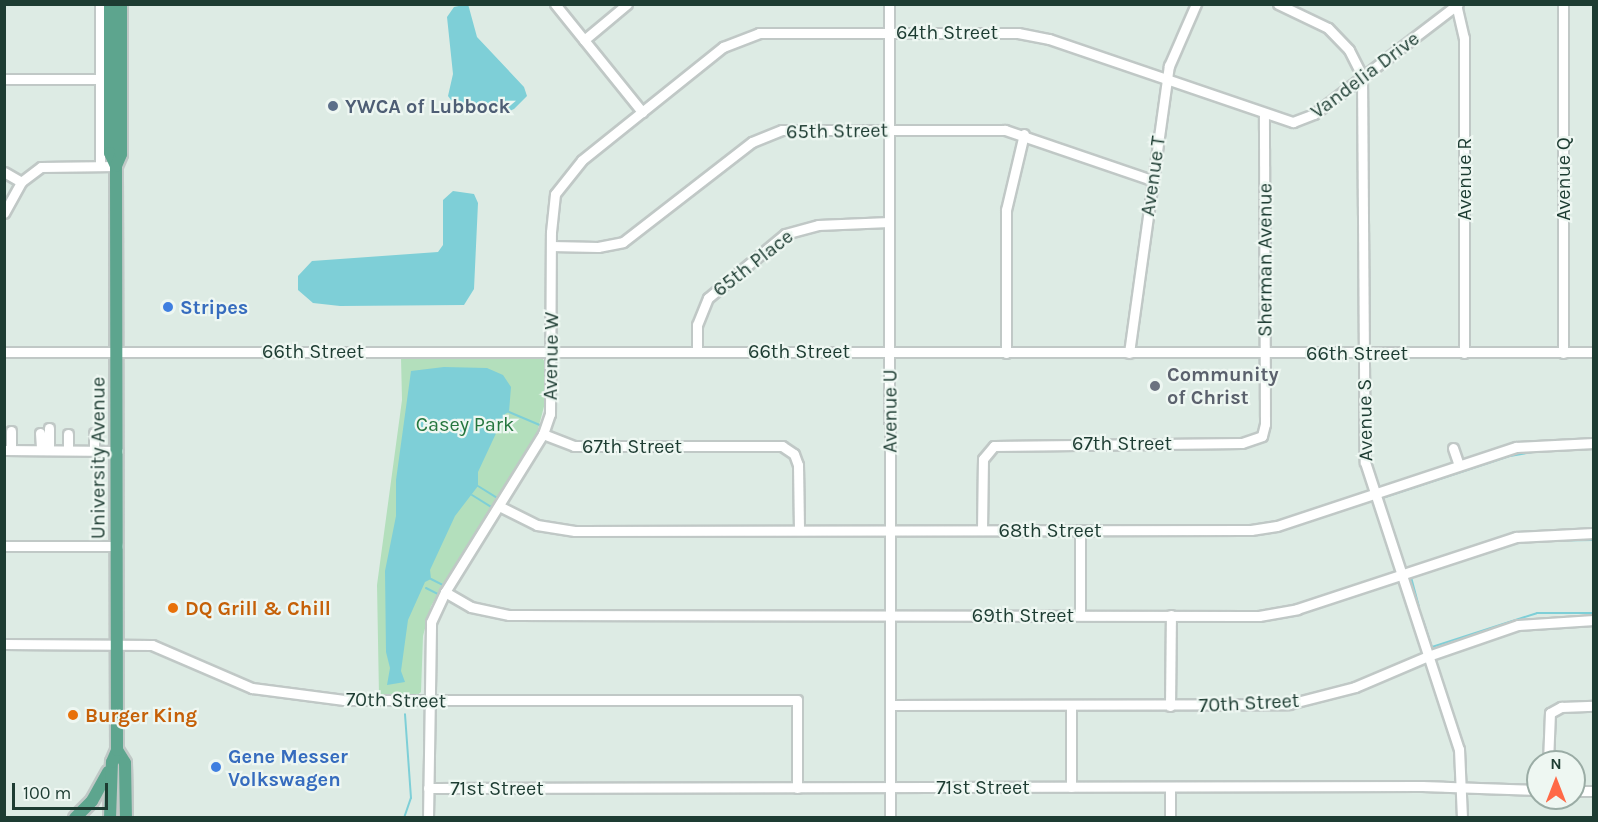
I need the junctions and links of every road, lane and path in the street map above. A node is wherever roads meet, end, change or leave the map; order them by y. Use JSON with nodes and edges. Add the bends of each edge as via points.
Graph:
{"nodes":[{"id":1,"x":100,"y":4,"type":"edge"},
{"id":2,"x":110,"y":4,"type":"edge"},
{"id":3,"x":121,"y":4,"type":"edge"},
{"id":4,"x":555,"y":4,"type":"edge"},
{"id":5,"x":627,"y":4,"type":"edge"},
{"id":6,"x":889,"y":4,"type":"edge"},
{"id":7,"x":1196,"y":4,"type":"edge"},
{"id":8,"x":1278,"y":4,"type":"edge"},
{"id":9,"x":1563,"y":4,"type":"edge"},
{"id":10,"x":1457,"y":5,"type":"edge"},
{"id":11,"x":889,"y":31,"type":"junction"},
{"id":12,"x":584,"y":40,"type":"junction"},
{"id":13,"x":4,"y":79,"type":"edge"},
{"id":14,"x":100,"y":79,"type":"junction"},
{"id":15,"x":1362,"y":80,"type":"junction"},
{"id":16,"x":1166,"y":81,"type":"junction"},
{"id":17,"x":642,"y":112,"type":"junction"},
{"id":18,"x":1264,"y":115,"type":"junction"},
{"id":19,"x":889,"y":130,"type":"junction"},
{"id":20,"x":1024,"y":134,"type":"junction"},
{"id":21,"x":100,"y":166,"type":"junction"},
{"id":22,"x":116,"y":166,"type":"junction"},
{"id":23,"x":4,"y":172,"type":"edge"},
{"id":24,"x":1152,"y":180,"type":"junction"},
{"id":25,"x":21,"y":182,"type":"junction"},
{"id":26,"x":4,"y":213,"type":"edge"},
{"id":27,"x":890,"y":222,"type":"junction"},
{"id":28,"x":552,"y":246,"type":"junction"},
{"id":29,"x":553,"y":351,"type":"junction"},
{"id":30,"x":697,"y":351,"type":"junction"},
{"id":31,"x":4,"y":352,"type":"edge"},
{"id":32,"x":117,"y":352,"type":"junction"},
{"id":33,"x":1593,"y":352,"type":"edge"},
{"id":34,"x":890,"y":353,"type":"junction"},
{"id":35,"x":1006,"y":353,"type":"junction"},
{"id":36,"x":1129,"y":353,"type":"junction"},
{"id":37,"x":1265,"y":353,"type":"junction"},
{"id":38,"x":1364,"y":353,"type":"junction"},
{"id":39,"x":1464,"y":353,"type":"junction"},
{"id":40,"x":1563,"y":353,"type":"junction"},
{"id":41,"x":45,"y":430,"type":"dead end"},
{"id":42,"x":10,"y":431,"type":"dead end"},
{"id":43,"x":94,"y":433,"type":"dead end"},
{"id":44,"x":68,"y":434,"type":"dead end"},
{"id":45,"x":543,"y":434,"type":"junction"},
{"id":46,"x":1258,"y":440,"type":"joint"},
{"id":47,"x":1593,"y":443,"type":"edge"},
{"id":48,"x":1454,"y":448,"type":"dead end"},
{"id":49,"x":45,"y":449,"type":"junction"},
{"id":50,"x":68,"y":449,"type":"junction"},
{"id":51,"x":8,"y":450,"type":"edge"},
{"id":52,"x":94,"y":450,"type":"junction"},
{"id":53,"x":118,"y":451,"type":"junction"},
{"id":54,"x":1459,"y":465,"type":"junction"},
{"id":55,"x":1373,"y":494,"type":"junction"},
{"id":56,"x":499,"y":506,"type":"junction"},
{"id":57,"x":799,"y":530,"type":"junction"},
{"id":58,"x":890,"y":530,"type":"junction"},
{"id":59,"x":982,"y":530,"type":"junction"},
{"id":60,"x":1080,"y":530,"type":"junction"},
{"id":61,"x":1593,"y":533,"type":"edge"},
{"id":62,"x":4,"y":546,"type":"edge"},
{"id":63,"x":118,"y":546,"type":"junction"},
{"id":64,"x":1400,"y":575,"type":"junction"},
{"id":65,"x":445,"y":592,"type":"junction"},
{"id":66,"x":890,"y":615,"type":"junction"},
{"id":67,"x":1080,"y":615,"type":"junction"},
{"id":68,"x":1171,"y":615,"type":"junction"},
{"id":69,"x":1593,"y":620,"type":"edge"},
{"id":70,"x":4,"y":644,"type":"edge"},
{"id":71,"x":117,"y":644,"type":"junction"},
{"id":72,"x":1428,"y":656,"type":"junction"},
{"id":73,"x":428,"y":701,"type":"junction"},
{"id":74,"x":890,"y":705,"type":"junction"},
{"id":75,"x":1071,"y":705,"type":"junction"},
{"id":76,"x":1170,"y":706,"type":"junction"},
{"id":77,"x":1593,"y":706,"type":"edge"},
{"id":78,"x":117,"y":750,"type":"junction"},
{"id":79,"x":1548,"y":750,"type":"edge"},
{"id":80,"x":112,"y":762,"type":"junction"},
{"id":81,"x":1071,"y":787,"type":"junction"},
{"id":82,"x":1462,"y":787,"type":"junction"},
{"id":83,"x":428,"y":788,"type":"junction"},
{"id":84,"x":797,"y":788,"type":"junction"},
{"id":85,"x":890,"y":788,"type":"junction"},
{"id":86,"x":1170,"y":788,"type":"junction"},
{"id":87,"x":1526,"y":790,"type":"edge"},
{"id":88,"x":126,"y":794,"type":"junction"},
{"id":89,"x":75,"y":818,"type":"edge"},
{"id":90,"x":110,"y":818,"type":"edge"},
{"id":91,"x":126,"y":818,"type":"edge"},
{"id":92,"x":135,"y":818,"type":"edge"},
{"id":93,"x":428,"y":818,"type":"edge"},
{"id":94,"x":890,"y":818,"type":"edge"},
{"id":95,"x":1170,"y":818,"type":"edge"},
{"id":96,"x":1462,"y":818,"type":"edge"}],
"edges":[{"from":1,"to":14,"type":"street"},
{"from":2,"to":22,"type":"main road","name":"University Avenue","via":[[110,153]]},
{"from":3,"to":22,"type":"main road","name":"University Avenue","via":[[121,154]]},
{"from":4,"to":12,"type":"street"},
{"from":5,"to":12,"type":"street"},
{"from":6,"to":11,"type":"street","name":"Avenue U"},
{"from":7,"to":16,"type":"street","name":"Avenue T","via":[[1174,49]]},
{"from":8,"to":15,"type":"street","via":[[1304,14],[1341,39],[1358,64]]},
{"from":9,"to":40,"type":"street","name":"Avenue Q"},
{"from":10,"to":15,"type":"street","name":"Vandelia Drive"},
{"from":10,"to":39,"type":"street","name":"Avenue R","via":[[1464,38]]},
{"from":11,"to":16,"type":"street","name":"64th Street","via":[[1033,35]]},
{"from":11,"to":17,"type":"street","name":"64th Street","via":[[742,36],[723,46]]},
{"from":11,"to":19,"type":"street","name":"Avenue U"},
{"from":12,"to":17,"type":"street"},
{"from":13,"to":14,"type":"street"},
{"from":14,"to":21,"type":"street"},
{"from":15,"to":18,"type":"street","name":"Vandelia Drive","via":[[1303,121],[1280,121]]},
{"from":15,"to":38,"type":"street","name":"Avenue S"},
{"from":16,"to":18,"type":"street","name":"64th Street"},
{"from":16,"to":24,"type":"street","name":"Avenue T"},
{"from":17,"to":28,"type":"street","name":"Avenue W","via":[[568,172],[555,194]]},
{"from":18,"to":37,"type":"street","name":"Sherman Avenue"},
{"from":19,"to":20,"type":"street","name":"65th Street","via":[[1005,130]]},
{"from":19,"to":27,"type":"street","name":"Avenue U"},
{"from":19,"to":28,"type":"street","name":"65th Street","via":[[782,130],[752,142],[623,242],[598,247]]},
{"from":20,"to":24,"type":"street","name":"65th Street"},
{"from":20,"to":35,"type":"street","via":[[1006,210]]},
{"from":21,"to":22,"type":"street"},
{"from":21,"to":25,"type":"street","via":[[41,167]]},
{"from":22,"to":32,"type":"main road","name":"University Avenue"},
{"from":23,"to":25,"type":"street"},
{"from":24,"to":36,"type":"street","name":"Avenue T"},
{"from":25,"to":26,"type":"street"},
{"from":27,"to":30,"type":"street","name":"65th Place","via":[[810,226],[785,234],[708,298],[697,325]]},
{"from":27,"to":34,"type":"street","name":"Avenue U"},
{"from":28,"to":29,"type":"street","name":"Avenue W"},
{"from":29,"to":30,"type":"street","name":"66th Street"},
{"from":29,"to":32,"type":"street","name":"66th Street"},
{"from":29,"to":45,"type":"street","name":"Avenue W","via":[[552,402]]},
{"from":30,"to":34,"type":"street","name":"66th Street"},
{"from":31,"to":32,"type":"street","name":"66th Street"},
{"from":32,"to":53,"type":"main road","name":"University Avenue"},
{"from":33,"to":40,"type":"street","name":"66th Street"},
{"from":34,"to":35,"type":"street","name":"66th Street"},
{"from":34,"to":58,"type":"street","name":"Avenue U"},
{"from":35,"to":36,"type":"street","name":"66th Street"},
{"from":36,"to":37,"type":"street","name":"66th Street"},
{"from":37,"to":38,"type":"street","name":"66th Street"},
{"from":37,"to":46,"type":"street","name":"Sherman Avenue","via":[[1265,424]]},
{"from":38,"to":39,"type":"street","name":"66th Street"},
{"from":38,"to":55,"type":"street","name":"Avenue S","via":[[1364,452]]},
{"from":39,"to":40,"type":"street","name":"66th Street"},
{"from":41,"to":49,"type":"street"},
{"from":42,"to":51,"type":"street"},
{"from":43,"to":52,"type":"street"},
{"from":44,"to":50,"type":"street"},
{"from":45,"to":56,"type":"street","name":"Avenue W"},
{"from":45,"to":57,"type":"street","name":"67th Street","via":[[574,446],[775,445],[794,454]]},
{"from":46,"to":59,"type":"street","name":"67th Street","via":[[1242,444],[999,444],[987,451],[982,465]]},
{"from":47,"to":54,"type":"street","name":"68th Street","via":[[1524,445]]},
{"from":48,"to":54,"type":"street"},
{"from":49,"to":50,"type":"street"},
{"from":49,"to":51,"type":"street"},
{"from":50,"to":52,"type":"street"},
{"from":52,"to":53,"type":"street"},
{"from":53,"to":63,"type":"main road","name":"University Avenue"},
{"from":54,"to":55,"type":"street","name":"68th Street"},
{"from":55,"to":60,"type":"street","name":"68th Street","via":[[1260,530]]},
{"from":55,"to":64,"type":"street","name":"Avenue S"},
{"from":56,"to":57,"type":"street","name":"68th Street","via":[[529,522],[563,530]]},
{"from":56,"to":65,"type":"street","name":"Avenue W"},
{"from":57,"to":58,"type":"street","name":"68th Street"},
{"from":58,"to":59,"type":"street","name":"68th Street"},
{"from":58,"to":66,"type":"street","name":"Avenue U"},
{"from":59,"to":60,"type":"street","name":"68th Street"},
{"from":60,"to":67,"type":"street"},
{"from":61,"to":64,"type":"street","name":"69th Street","via":[[1516,537]]},
{"from":62,"to":63,"type":"street"},
{"from":63,"to":71,"type":"main road","name":"University Avenue"},
{"from":64,"to":68,"type":"street","name":"69th Street","via":[[1279,613]]},
{"from":64,"to":72,"type":"street","name":"Avenue S"},
{"from":65,"to":66,"type":"street","name":"69th Street","via":[[471,607],[509,615]]},
{"from":65,"to":73,"type":"street","name":"Avenue W","via":[[431,622]]},
{"from":66,"to":67,"type":"street","name":"69th Street"},
{"from":66,"to":74,"type":"street","name":"Avenue U"},
{"from":67,"to":68,"type":"street","name":"69th Street"},
{"from":68,"to":76,"type":"street"},
{"from":69,"to":72,"type":"street","name":"70th Street","via":[[1529,623]]},
{"from":70,"to":71,"type":"street","name":"70th Street"},
{"from":71,"to":73,"type":"street","name":"70th Street","via":[[162,648],[266,692],[344,700]]},
{"from":71,"to":78,"type":"main road","name":"University Avenue"},
{"from":72,"to":76,"type":"street","name":"70th Street","via":[[1355,687],[1289,704]]},
{"from":72,"to":82,"type":"street","name":"Avenue S","via":[[1459,749]]},
{"from":73,"to":83,"type":"street","name":"Avenue W"},
{"from":73,"to":84,"type":"street","name":"70th Street","via":[[797,700]]},
{"from":74,"to":75,"type":"street","name":"70th Street"},
{"from":74,"to":85,"type":"street","name":"Avenue U"},
{"from":75,"to":76,"type":"street","name":"70th Street"},
{"from":75,"to":81,"type":"street"},
{"from":77,"to":79,"type":"street","via":[[1561,707],[1550,713]]},
{"from":78,"to":80,"type":"main road","name":"University Avenue"},
{"from":78,"to":88,"type":"main road","name":"University Avenue","via":[[125,763]]},
{"from":80,"to":89,"type":"main road","via":[[96,795]]},
{"from":80,"to":90,"type":"main road","name":"University Avenue"},
{"from":81,"to":85,"type":"street","name":"71st Street"},
{"from":81,"to":86,"type":"street","name":"71st Street"},
{"from":82,"to":86,"type":"street","name":"71st Street"},
{"from":82,"to":87,"type":"street","name":"71st Street"},
{"from":82,"to":96,"type":"street","name":"Avenue S"},
{"from":83,"to":84,"type":"street","name":"71st Street"},
{"from":83,"to":93,"type":"street","name":"Avenue W"},
{"from":84,"to":85,"type":"street","name":"71st Street"},
{"from":85,"to":94,"type":"street","name":"Avenue U"},
{"from":86,"to":95,"type":"street"},
{"from":88,"to":91,"type":"main road","name":"University Avenue"},
{"from":88,"to":92,"type":"main road"}]}
